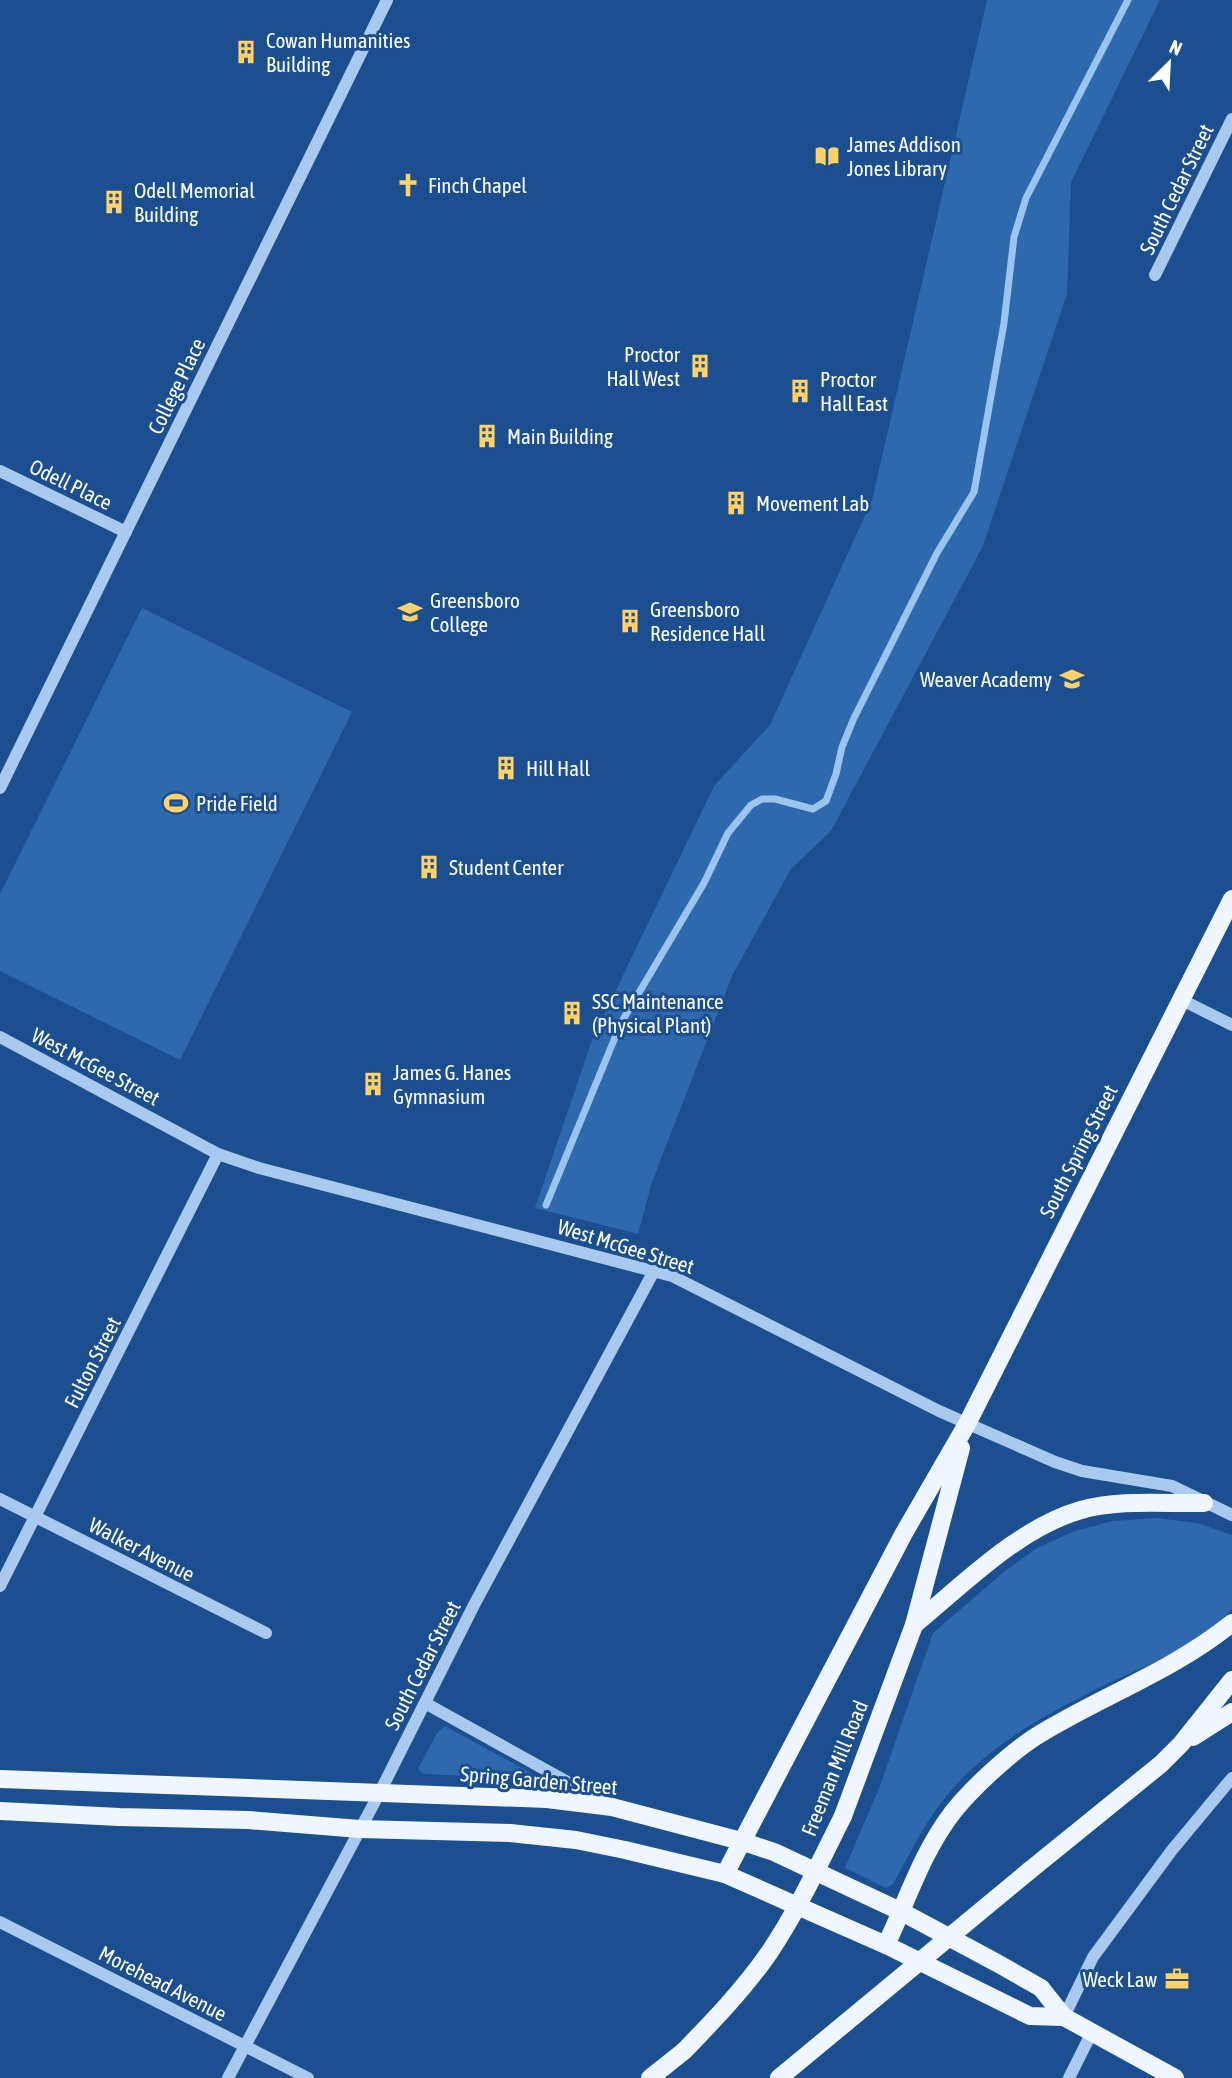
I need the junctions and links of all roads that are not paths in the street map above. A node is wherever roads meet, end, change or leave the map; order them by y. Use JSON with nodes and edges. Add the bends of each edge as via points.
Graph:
{"nodes":[{"id":1,"x":387,"y":0,"type":"edge"},
{"id":2,"x":1232,"y":119,"type":"edge"},
{"id":3,"x":1155,"y":275,"type":"dead end"},
{"id":4,"x":0,"y":471,"type":"edge"},
{"id":5,"x":126,"y":531,"type":"junction"},
{"id":6,"x":0,"y":788,"type":"edge"},
{"id":7,"x":1232,"y":899,"type":"edge"},
{"id":8,"x":1180,"y":999,"type":"junction"},
{"id":9,"x":1232,"y":1025,"type":"edge"},
{"id":10,"x":0,"y":1037,"type":"edge"},
{"id":11,"x":218,"y":1154,"type":"junction"},
{"id":12,"x":654,"y":1271,"type":"junction"},
{"id":13,"x":967,"y":1424,"type":"junction"},
{"id":14,"x":0,"y":1499,"type":"edge"},
{"id":15,"x":1204,"y":1503,"type":"junction"},
{"id":16,"x":1232,"y":1515,"type":"edge"},
{"id":17,"x":36,"y":1517,"type":"junction"},
{"id":18,"x":0,"y":1587,"type":"edge"},
{"id":19,"x":1232,"y":1623,"type":"edge"},
{"id":20,"x":914,"y":1625,"type":"junction"},
{"id":21,"x":266,"y":1633,"type":"dead end"},
{"id":22,"x":1232,"y":1680,"type":"edge"},
{"id":23,"x":425,"y":1703,"type":"junction"},
{"id":24,"x":1232,"y":1712,"type":"edge"},
{"id":25,"x":1181,"y":1744,"type":"junction"},
{"id":26,"x":1232,"y":1778,"type":"edge"},
{"id":27,"x":0,"y":1780,"type":"edge"},
{"id":28,"x":380,"y":1792,"type":"junction"},
{"id":29,"x":612,"y":1807,"type":"junction"},
{"id":30,"x":0,"y":1811,"type":"edge"},
{"id":31,"x":360,"y":1829,"type":"junction"},
{"id":32,"x":741,"y":1841,"type":"junction"},
{"id":33,"x":725,"y":1874,"type":"junction"},
{"id":34,"x":902,"y":1912,"type":"junction"},
{"id":35,"x":0,"y":1922,"type":"edge"},
{"id":36,"x":886,"y":1945,"type":"junction"},
{"id":37,"x":1064,"y":2017,"type":"junction"},
{"id":38,"x":1092,"y":2032,"type":"junction"},
{"id":39,"x":244,"y":2046,"type":"junction"},
{"id":40,"x":228,"y":2078,"type":"edge"},
{"id":41,"x":308,"y":2078,"type":"edge"},
{"id":42,"x":650,"y":2078,"type":"edge"},
{"id":43,"x":779,"y":2078,"type":"edge"},
{"id":44,"x":1069,"y":2078,"type":"edge"},
{"id":45,"x":1175,"y":2078,"type":"edge"}],
"edges":[{"from":1,"to":5,"type":"street","name":"College Place"},
{"from":2,"to":3,"type":"street","name":"South Cedar Street"},
{"from":4,"to":5,"type":"street","name":"Odell Place"},
{"from":5,"to":6,"type":"street","name":"College Place"},
{"from":7,"to":8,"type":"main road","name":"South Spring Street"},
{"from":8,"to":9,"type":"street"},
{"from":8,"to":13,"type":"main road","name":"South Spring Street"},
{"from":10,"to":11,"type":"street","name":"West McGee Street"},
{"from":11,"to":12,"type":"street","name":"West McGee Street"},
{"from":11,"to":17,"type":"street","name":"Fulton Street"},
{"from":12,"to":13,"type":"street","name":"West McGee Street","via":[[693,1285]]},
{"from":12,"to":23,"type":"street","name":"South Cedar Street"},
{"from":13,"to":15,"type":"street","name":"West McGee Street","via":[[1082,1471],[1172,1486]]},
{"from":13,"to":20,"type":"main road","name":"Freeman Mill Road"},
{"from":13,"to":32,"type":"main road"},
{"from":14,"to":17,"type":"street","name":"Walker Avenue"},
{"from":15,"to":16,"type":"street","name":"West McGee Street"},
{"from":15,"to":20,"type":"main road","via":[[1120,1504],[1081,1510],[1031,1532]]},
{"from":17,"to":18,"type":"street","name":"Fulton Street"},
{"from":17,"to":21,"type":"street","name":"Walker Avenue"},
{"from":19,"to":34,"type":"main road","via":[[1206,1644],[1033,1738],[972,1790],[933,1843]]},
{"from":20,"to":42,"type":"main road","name":"Freeman Mill Road","bridge":true,"via":[[843,1816],[807,1889],[769,1953],[731,2001],[684,2051]]},
{"from":22,"to":25,"type":"main road"},
{"from":23,"to":28,"type":"street","name":"South Cedar Street"},
{"from":23,"to":29,"type":"street"},
{"from":24,"to":25,"type":"main road"},
{"from":25,"to":43,"type":"main road","bridge":true},
{"from":26,"to":37,"type":"street","via":[[1172,1850],[1094,1957]]},
{"from":27,"to":28,"type":"main road","name":"Spring Garden Street"},
{"from":28,"to":29,"type":"main road","name":"Spring Garden Street","via":[[547,1799]]},
{"from":28,"to":31,"type":"street","name":"South Cedar Street"},
{"from":29,"to":32,"type":"main road","name":"Spring Garden Street"},
{"from":30,"to":31,"type":"main road","name":"Spring Garden Street"},
{"from":31,"to":33,"type":"main road","name":"Spring Garden Street","via":[[510,1833],[576,1840]]},
{"from":31,"to":39,"type":"street","name":"South Cedar Street"},
{"from":32,"to":33,"type":"main road"},
{"from":32,"to":34,"type":"main road","name":"Spring Garden Street"},
{"from":33,"to":36,"type":"main road","name":"Spring Garden Street"},
{"from":34,"to":36,"type":"main road"},
{"from":34,"to":37,"type":"main road","name":"Spring Garden Street","via":[[1041,1989]]},
{"from":35,"to":39,"type":"street","name":"Morehead Avenue"},
{"from":36,"to":37,"type":"main road","name":"Spring Garden Street","via":[[1030,2016]]},
{"from":37,"to":38,"type":"main road","name":"Spring Garden Street"},
{"from":38,"to":44,"type":"street"},
{"from":38,"to":45,"type":"main road","name":"Spring Garden Street"},
{"from":39,"to":40,"type":"street","name":"South Cedar Street"},
{"from":39,"to":41,"type":"street","name":"Morehead Avenue"}]}
